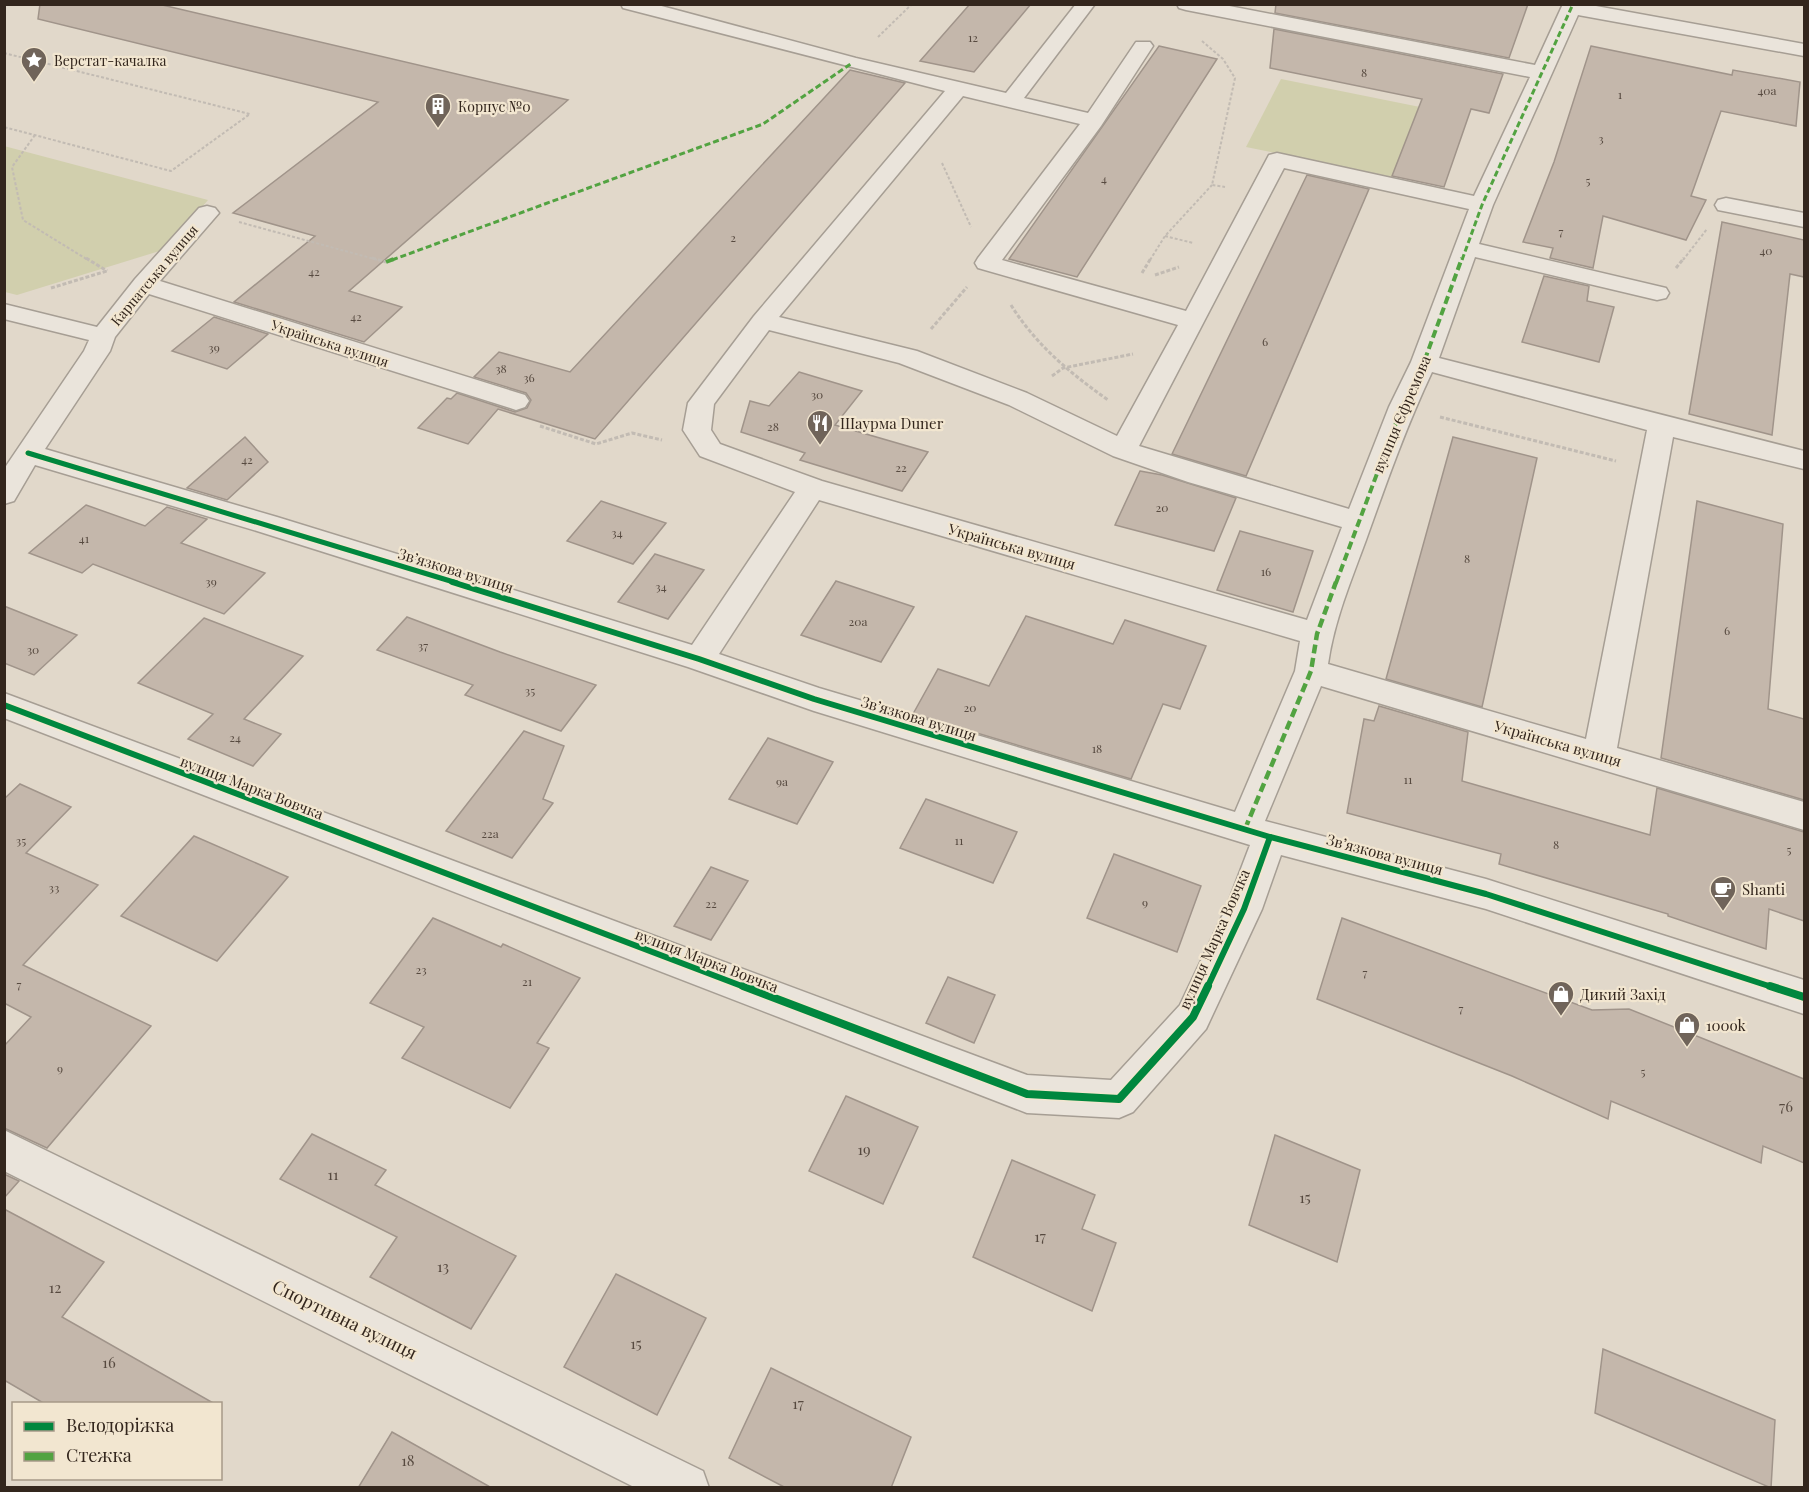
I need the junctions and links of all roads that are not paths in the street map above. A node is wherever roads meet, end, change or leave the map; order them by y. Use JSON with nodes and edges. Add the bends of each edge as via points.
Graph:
{"nodes":[{"id":1,"x":1086,"y":4,"type":"edge"},
{"id":2,"x":1186,"y":4,"type":"edge"},
{"id":3,"x":636,"y":5,"type":"edge"},
{"id":4,"x":1572,"y":6,"type":"edge"},
{"id":5,"x":1143,"y":46,"type":"dead end"},
{"id":6,"x":1804,"y":50,"type":"edge"},
{"id":7,"x":1542,"y":74,"type":"junction"},
{"id":8,"x":958,"y":89,"type":"junction"},
{"id":9,"x":1011,"y":100,"type":"junction"},
{"id":10,"x":1093,"y":121,"type":"junction"},
{"id":11,"x":1482,"y":205,"type":"junction"},
{"id":12,"x":1726,"y":205,"type":"road end"},
{"id":13,"x":207,"y":213,"type":"road end"},
{"id":14,"x":1804,"y":220,"type":"edge"},
{"id":15,"x":1466,"y":248,"type":"junction"},
{"id":16,"x":144,"y":284,"type":"junction"},
{"id":17,"x":1657,"y":293,"type":"road end"},
{"id":18,"x":4,"y":311,"type":"edge"},
{"id":19,"x":763,"y":321,"type":"junction"},
{"id":20,"x":1193,"y":321,"type":"junction"},
{"id":21,"x":103,"y":336,"type":"junction"},
{"id":22,"x":1424,"y":362,"type":"junction"},
{"id":23,"x":516,"y":402,"type":"road end"},
{"id":24,"x":1661,"y":425,"type":"junction"},
{"id":25,"x":1123,"y":450,"type":"junction"},
{"id":26,"x":28,"y":453,"type":"junction"},
{"id":27,"x":1804,"y":460,"type":"edge"},
{"id":28,"x":812,"y":488,"type":"junction"},
{"id":29,"x":4,"y":494,"type":"edge"},
{"id":30,"x":1358,"y":522,"type":"junction"},
{"id":31,"x":1317,"y":634,"type":"junction"},
{"id":32,"x":699,"y":659,"type":"junction"},
{"id":33,"x":1311,"y":671,"type":"junction"},
{"id":34,"x":4,"y":705,"type":"edge"},
{"id":35,"x":1599,"y":755,"type":"junction"},
{"id":36,"x":1804,"y":816,"type":"edge"},
{"id":37,"x":1258,"y":833,"type":"junction"},
{"id":38,"x":1804,"y":998,"type":"edge"},
{"id":39,"x":4,"y":1150,"type":"edge"},
{"id":40,"x":686,"y":1488,"type":"edge"}],
"edges":[{"from":1,"to":9,"type":"street"},
{"from":2,"to":7,"type":"street"},
{"from":3,"to":8,"type":"street"},
{"from":4,"to":6,"type":"street"},
{"from":4,"to":7,"type":"street","name":"вулиця Єфремова"},
{"from":5,"to":10,"type":"street"},
{"from":7,"to":11,"type":"street","name":"вулиця Єфремова"},
{"from":8,"to":9,"type":"street"},
{"from":8,"to":19,"type":"street"},
{"from":9,"to":10,"type":"street"},
{"from":10,"to":20,"type":"street","via":[[987,263]]},
{"from":11,"to":15,"type":"street","name":"вулиця Єфремова"},
{"from":11,"to":20,"type":"street","via":[[1277,160]]},
{"from":12,"to":14,"type":"street"},
{"from":13,"to":16,"type":"street","name":"Карпатська вулиця"},
{"from":15,"to":17,"type":"street"},
{"from":15,"to":22,"type":"street","name":"вулиця Єфремова"},
{"from":16,"to":21,"type":"street","name":"Карпатська вулиця"},
{"from":16,"to":23,"type":"street","name":"Українська вулиця"},
{"from":18,"to":21,"type":"street"},
{"from":19,"to":25,"type":"street","via":[[908,357],[1018,399]]},
{"from":19,"to":28,"type":"street","name":"Українська вулиця","via":[[701,403],[697,430],[710,450]]},
{"from":20,"to":25,"type":"street"},
{"from":21,"to":26,"type":"street","name":"Карпатська вулиця","via":[[98,351]]},
{"from":22,"to":24,"type":"street"},
{"from":22,"to":30,"type":"street","name":"вулиця Єфремова","via":[[1402,407]]},
{"from":24,"to":27,"type":"street"},
{"from":24,"to":35,"type":"street"},
{"from":25,"to":30,"type":"street"},
{"from":26,"to":29,"type":"street"},
{"from":26,"to":32,"type":"street","name":"Звʼязкова вулиця"},
{"from":28,"to":31,"type":"street","name":"Українська вулиця"},
{"from":28,"to":32,"type":"street"},
{"from":30,"to":31,"type":"street","name":"вулиця Єфремова"},
{"from":31,"to":33,"type":"street","name":"вулиця Єфремова"},
{"from":32,"to":37,"type":"street","name":"Звʼязкова вулиця","via":[[814,699]]},
{"from":33,"to":35,"type":"street","name":"Українська вулиця"},
{"from":33,"to":37,"type":"street","name":"вулиця Єфремова"},
{"from":34,"to":37,"type":"street","name":"вулиця Марка Вовчка","via":[[1027,1095],[1119,1099],[1193,1017],[1244,909]]},
{"from":35,"to":36,"type":"street","name":"Українська вулиця"},
{"from":37,"to":38,"type":"street","name":"Звʼязкова вулиця","via":[[1486,894]]},
{"from":39,"to":40,"type":"street","name":"Спортивна вулиця"}]}
